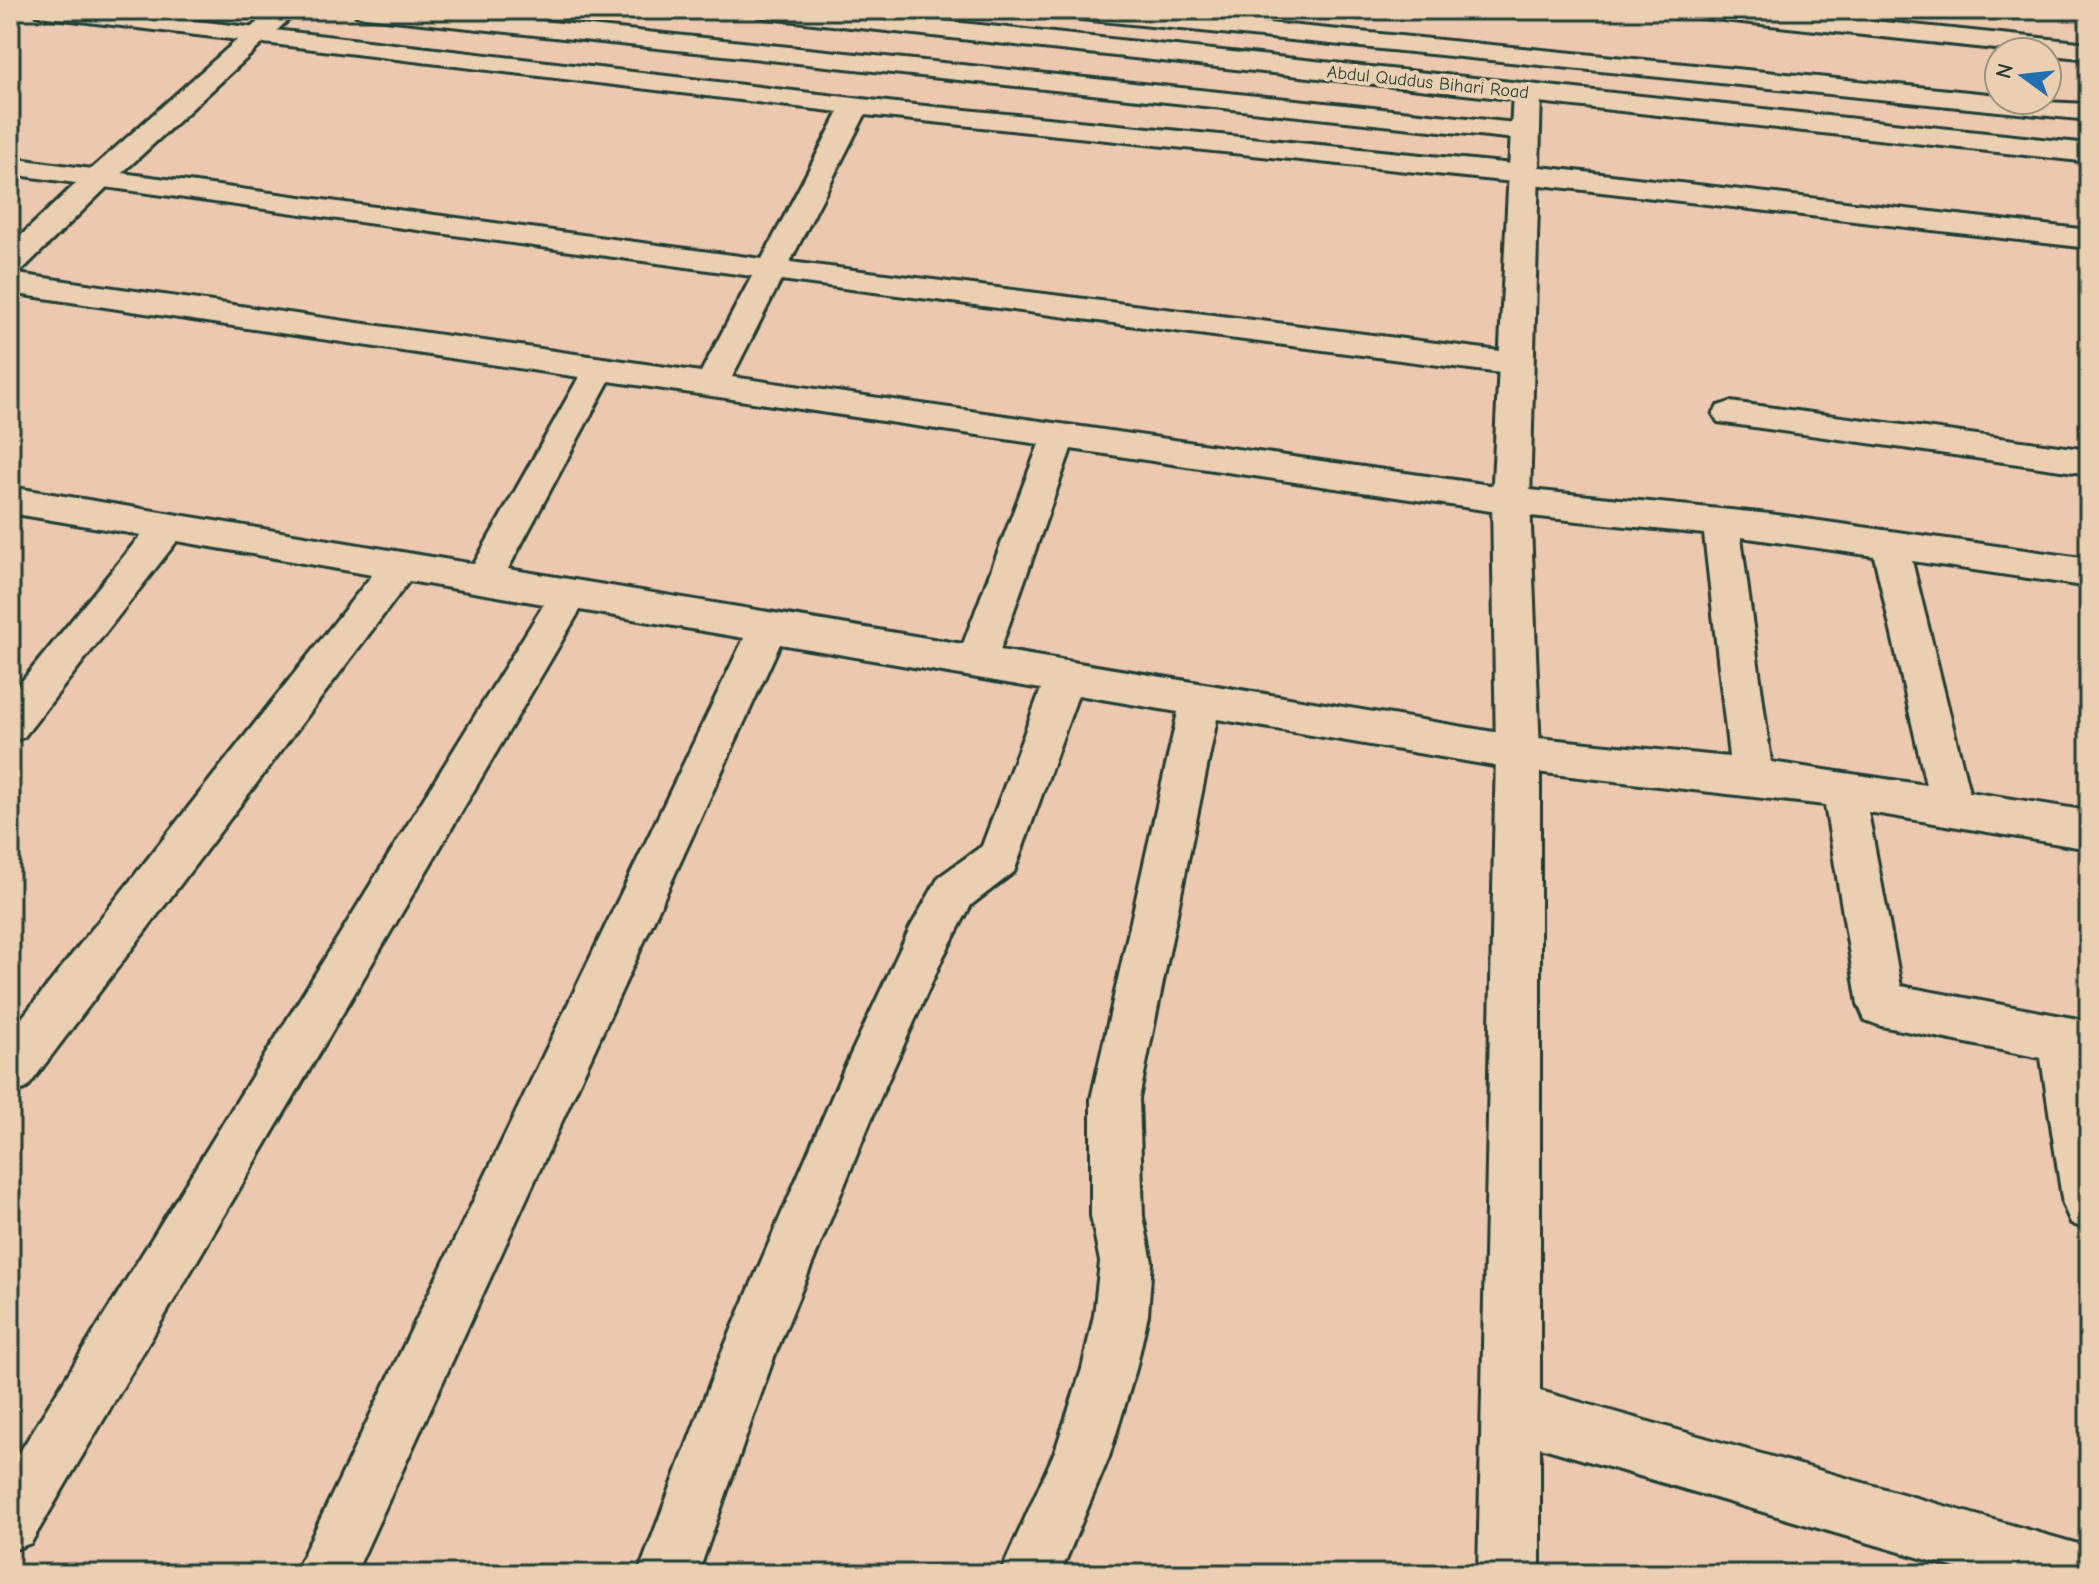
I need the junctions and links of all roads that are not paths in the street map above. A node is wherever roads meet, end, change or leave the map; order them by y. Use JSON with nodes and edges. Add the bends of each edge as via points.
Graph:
{"nodes":[{"id":1,"x":46,"y":10,"type":"edge"},
{"id":2,"x":286,"y":10,"type":"edge"},
{"id":3,"x":365,"y":10,"type":"edge"},
{"id":4,"x":767,"y":10,"type":"edge"},
{"id":5,"x":1061,"y":10,"type":"edge"},
{"id":6,"x":1708,"y":11,"type":"edge"},
{"id":7,"x":1215,"y":18,"type":"edge"},
{"id":8,"x":256,"y":37,"type":"junction"},
{"id":9,"x":2089,"y":51,"type":"edge"},
{"id":10,"x":1721,"y":55,"type":"junction"},
{"id":11,"x":856,"y":106,"type":"junction"},
{"id":12,"x":2089,"y":112,"type":"edge"},
{"id":13,"x":1525,"y":133,"type":"junction"},
{"id":14,"x":2089,"y":153,"type":"edge"},
{"id":15,"x":10,"y":166,"type":"edge"},
{"id":16,"x":98,"y":179,"type":"junction"},
{"id":17,"x":2089,"y":239,"type":"edge"},
{"id":18,"x":10,"y":264,"type":"edge"},
{"id":19,"x":769,"y":269,"type":"junction"},
{"id":20,"x":10,"y":283,"type":"edge"},
{"id":21,"x":1516,"y":364,"type":"junction"},
{"id":22,"x":600,"y":368,"type":"junction"},
{"id":23,"x":711,"y":385,"type":"junction"},
{"id":24,"x":1730,"y":414,"type":"dead end"},
{"id":25,"x":1059,"y":436,"type":"junction"},
{"id":26,"x":2089,"y":462,"type":"edge"},
{"id":27,"x":10,"y":500,"type":"edge"},
{"id":28,"x":1511,"y":501,"type":"junction"},
{"id":29,"x":1721,"y":522,"type":"junction"},
{"id":30,"x":169,"y":526,"type":"junction"},
{"id":31,"x":1890,"y":545,"type":"junction"},
{"id":32,"x":400,"y":565,"type":"junction"},
{"id":33,"x":484,"y":579,"type":"junction"},
{"id":34,"x":2087,"y":579,"type":"edge"},
{"id":35,"x":570,"y":594,"type":"junction"},
{"id":36,"x":769,"y":627,"type":"junction"},
{"id":37,"x":976,"y":662,"type":"junction"},
{"id":38,"x":1065,"y":677,"type":"junction"},
{"id":39,"x":1201,"y":700,"type":"junction"},
{"id":40,"x":10,"y":725,"type":"edge"},
{"id":41,"x":1518,"y":753,"type":"junction"},
{"id":42,"x":1752,"y":778,"type":"junction"},
{"id":43,"x":1843,"y":790,"type":"junction"},
{"id":44,"x":1952,"y":808,"type":"junction"},
{"id":45,"x":2089,"y":830,"type":"edge"},
{"id":46,"x":2076,"y":1041,"type":"edge"},
{"id":47,"x":10,"y":1071,"type":"edge"},
{"id":48,"x":2089,"y":1205,"type":"edge"},
{"id":49,"x":1512,"y":1411,"type":"junction"},
{"id":50,"x":10,"y":1522,"type":"edge"},
{"id":51,"x":2001,"y":1563,"type":"edge"},
{"id":52,"x":324,"y":1574,"type":"edge"},
{"id":53,"x":668,"y":1574,"type":"edge"},
{"id":54,"x":1030,"y":1574,"type":"edge"},
{"id":55,"x":1509,"y":1574,"type":"edge"},
{"id":56,"x":2078,"y":1574,"type":"edge"}],
"edges":[{"from":1,"to":8,"type":"street"},
{"from":2,"to":8,"type":"street"},
{"from":3,"to":13,"type":"street"},
{"from":4,"to":13,"type":"street","name":"Abdul Quddus Bihari Road"},
{"from":5,"to":7,"type":"street"},
{"from":6,"to":9,"type":"street"},
{"from":6,"to":10,"type":"street"},
{"from":7,"to":10,"type":"street"},
{"from":8,"to":11,"type":"street"},
{"from":8,"to":16,"type":"street"},
{"from":10,"to":12,"type":"street"},
{"from":11,"to":13,"type":"street"},
{"from":11,"to":19,"type":"street"},
{"from":13,"to":14,"type":"street","name":"Abdul Quddus Bihari Road"},
{"from":13,"to":17,"type":"street"},
{"from":13,"to":21,"type":"street"},
{"from":15,"to":16,"type":"street"},
{"from":16,"to":18,"type":"street"},
{"from":16,"to":19,"type":"street"},
{"from":19,"to":21,"type":"street"},
{"from":19,"to":23,"type":"street"},
{"from":20,"to":22,"type":"street"},
{"from":21,"to":28,"type":"street"},
{"from":22,"to":23,"type":"street"},
{"from":22,"to":33,"type":"street"},
{"from":23,"to":25,"type":"street"},
{"from":24,"to":26,"type":"street"},
{"from":25,"to":28,"type":"street"},
{"from":25,"to":37,"type":"street"},
{"from":27,"to":30,"type":"street"},
{"from":28,"to":29,"type":"street"},
{"from":28,"to":41,"type":"street"},
{"from":29,"to":31,"type":"street"},
{"from":29,"to":42,"type":"street"},
{"from":30,"to":32,"type":"street"},
{"from":30,"to":40,"type":"street"},
{"from":31,"to":34,"type":"street"},
{"from":31,"to":44,"type":"street"},
{"from":32,"to":33,"type":"street"},
{"from":32,"to":47,"type":"street"},
{"from":33,"to":35,"type":"street"},
{"from":35,"to":36,"type":"street"},
{"from":35,"to":50,"type":"street"},
{"from":36,"to":37,"type":"street"},
{"from":36,"to":52,"type":"street"},
{"from":37,"to":38,"type":"street"},
{"from":38,"to":39,"type":"street"},
{"from":38,"to":53,"type":"street","via":[[999,858],[955,891],[861,1086],[747,1357]]},
{"from":39,"to":41,"type":"street"},
{"from":39,"to":54,"type":"street","via":[[1115,1099],[1117,1216],[1126,1262],[1121,1315],[1081,1457]]},
{"from":41,"to":42,"type":"street"},
{"from":41,"to":49,"type":"street"},
{"from":42,"to":43,"type":"street"},
{"from":43,"to":44,"type":"street"},
{"from":43,"to":46,"type":"street","via":[[1881,1004]]},
{"from":44,"to":45,"type":"street"},
{"from":46,"to":48,"type":"street"},
{"from":49,"to":51,"type":"street"},
{"from":49,"to":55,"type":"street"},
{"from":51,"to":56,"type":"street"}]}
